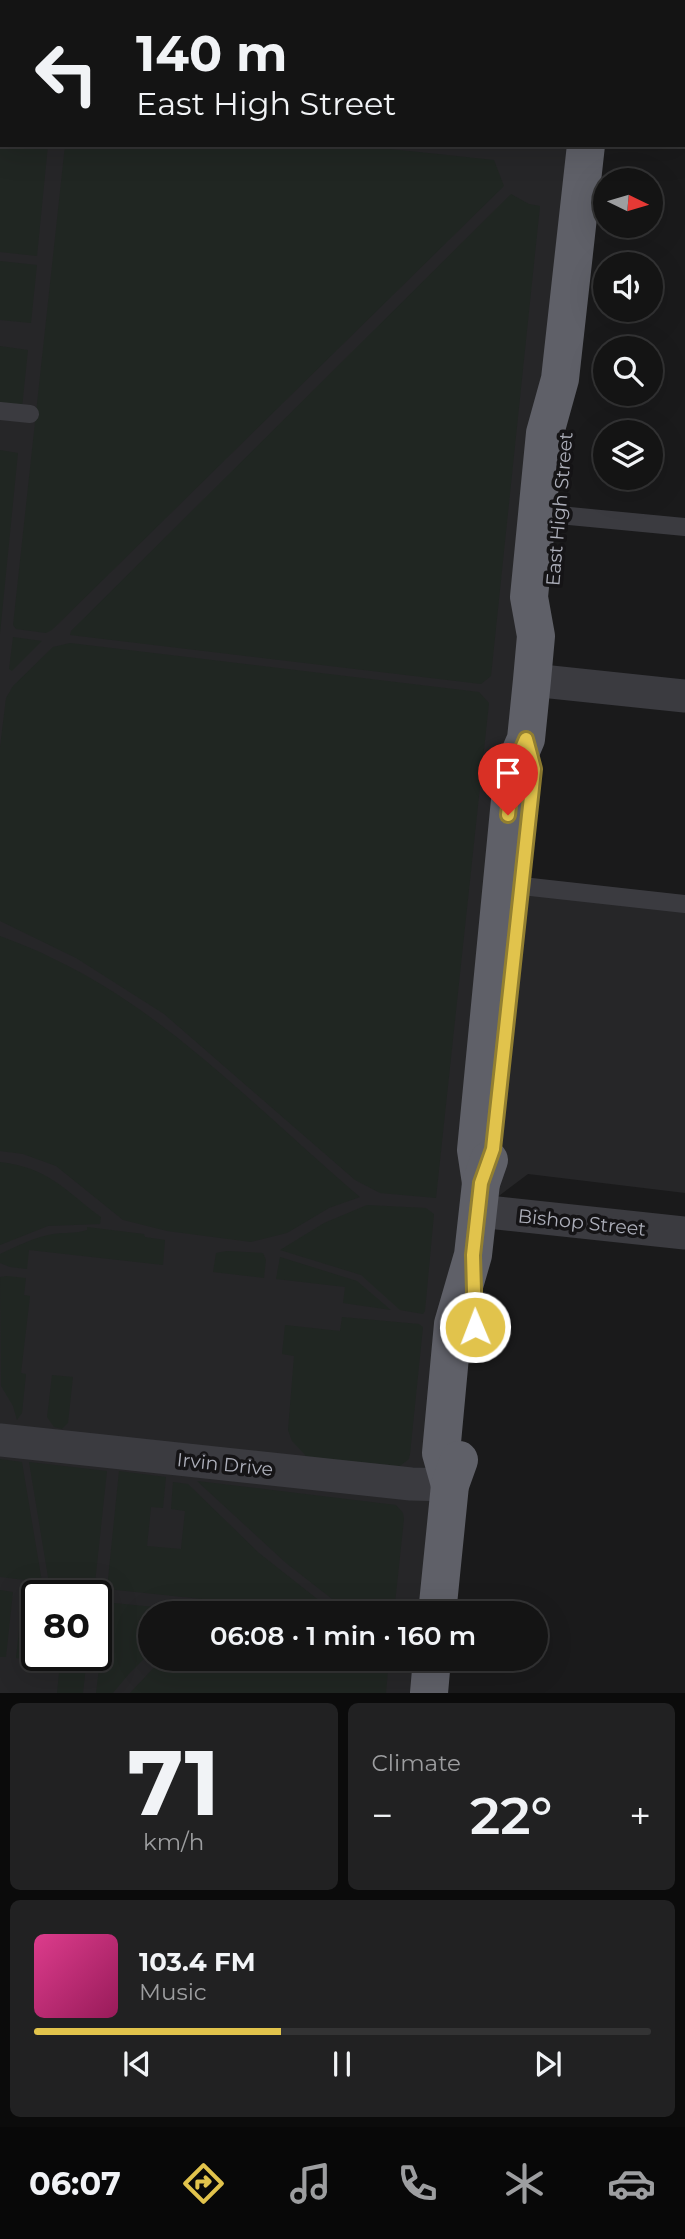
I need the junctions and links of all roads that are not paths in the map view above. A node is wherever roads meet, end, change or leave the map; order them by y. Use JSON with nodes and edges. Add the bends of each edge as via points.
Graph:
{"nodes":[{"id":1,"x":586,"y":147,"type":"edge"},
{"id":2,"x":560,"y":379,"type":"junction"},
{"id":3,"x":0,"y":411,"type":"edge"},
{"id":4,"x":30,"y":414,"type":"dead end"},
{"id":5,"x":559,"y":515,"type":"junction"},
{"id":6,"x":685,"y":527,"type":"edge"},
{"id":7,"x":536,"y":636,"type":"junction"},
{"id":8,"x":532,"y":680,"type":"junction"},
{"id":9,"x":685,"y":696,"type":"edge"},
{"id":10,"x":526,"y":739,"type":"junction"},
{"id":11,"x":522,"y":886,"type":"junction"},
{"id":12,"x":685,"y":904,"type":"edge"},
{"id":13,"x":480,"y":1197,"type":"junction"},
{"id":14,"x":685,"y":1233,"type":"edge"},
{"id":15,"x":0,"y":1440,"type":"edge"},
{"id":16,"x":450,"y":1485,"type":"junction"},
{"id":17,"x":438,"y":1601,"type":"edge"},
{"id":18,"x":431,"y":1671,"type":"edge"},
{"id":19,"x":429,"y":1693,"type":"edge"}],
"edges":[{"from":1,"to":2,"type":"highway","name":"East High Street"},
{"from":2,"to":5,"type":"highway","name":"East High Street","via":[[568,431]]},
{"from":2,"to":7,"type":"highway","name":"East High Street","via":[[545,433],[538,501],[530,597]]},
{"from":3,"to":4,"type":"lane"},
{"from":5,"to":6,"type":"lane"},
{"from":5,"to":7,"type":"highway","name":"East High Street","via":[[551,596]]},
{"from":7,"to":8,"type":"highway","name":"East High Street"},
{"from":8,"to":9,"type":"street"},
{"from":8,"to":10,"type":"highway","name":"East High Street"},
{"from":10,"to":11,"type":"highway","name":"East High Street","via":[[534,769]]},
{"from":10,"to":13,"type":"highway","name":"East High Street","via":[[513,769],[501,884],[475,1150]]},
{"from":11,"to":12,"type":"lane"},
{"from":11,"to":13,"type":"highway","name":"East High Street","via":[[493,1149]]},
{"from":13,"to":14,"type":"street","name":"Bishop Street"},
{"from":13,"to":16,"type":"highway","name":"East High Street","via":[[473,1255],[475,1327],[461,1454]]},
{"from":15,"to":16,"type":"street","name":"Irvin Drive"},
{"from":16,"to":17,"type":"highway","name":"East High Street"},
{"from":18,"to":19,"type":"highway"}]}
